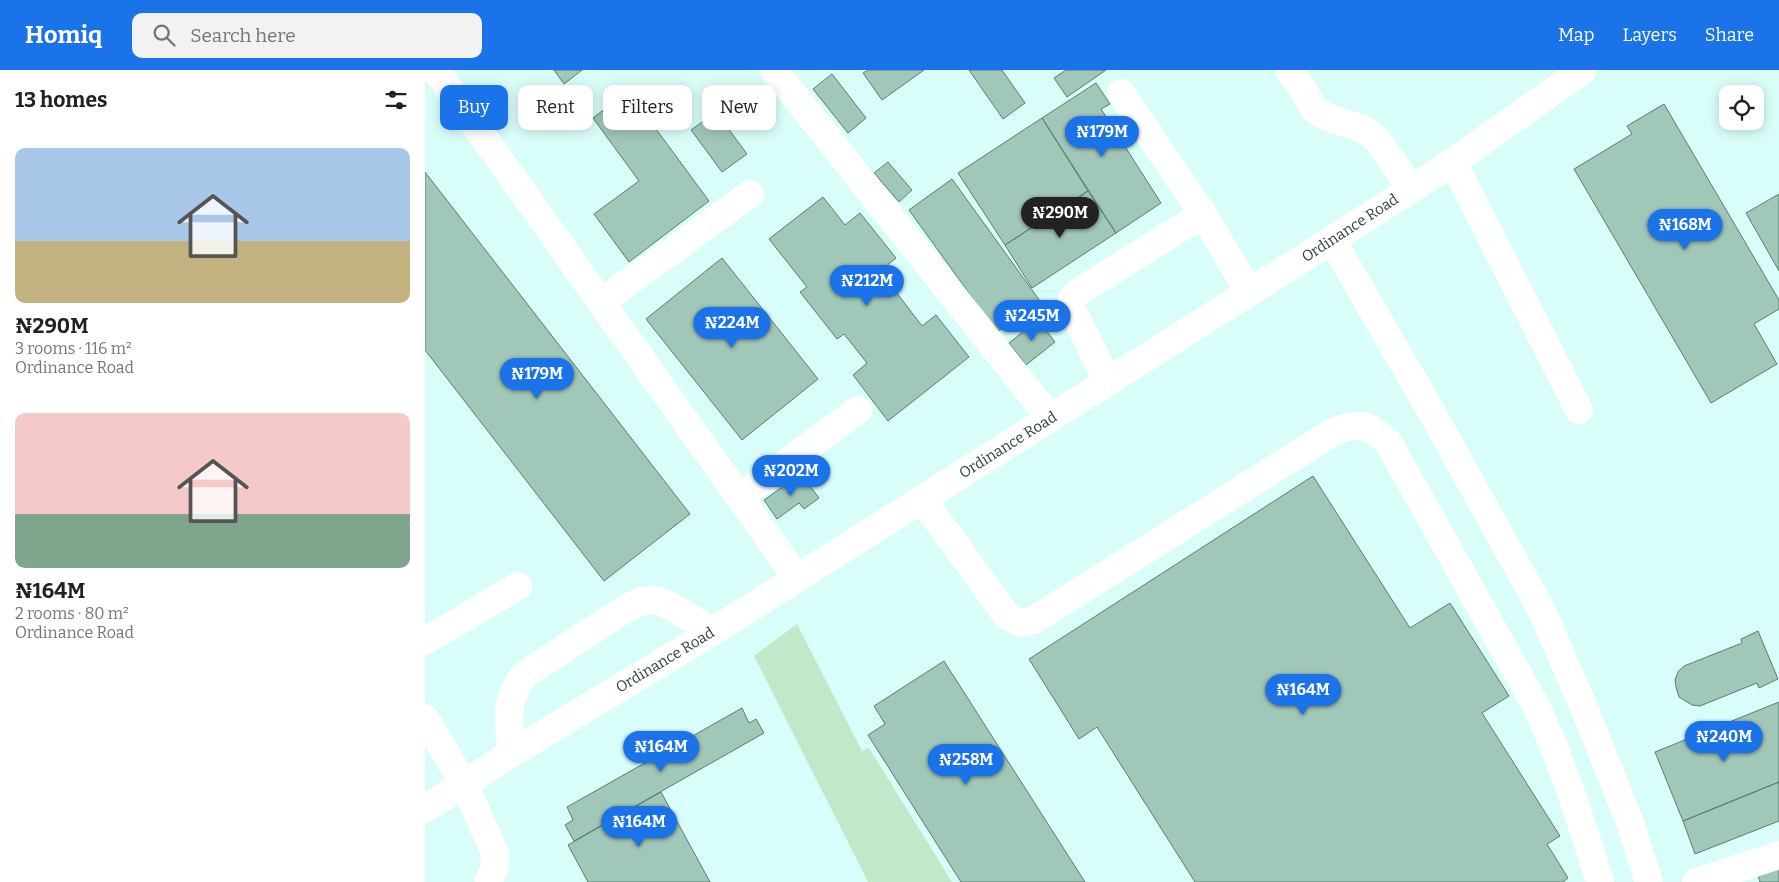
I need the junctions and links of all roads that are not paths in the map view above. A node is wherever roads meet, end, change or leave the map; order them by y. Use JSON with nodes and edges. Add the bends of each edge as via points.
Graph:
{"nodes":[{"id":1,"x":436,"y":70,"type":"edge"},
{"id":2,"x":774,"y":70,"type":"edge"},
{"id":3,"x":1289,"y":70,"type":"edge"},
{"id":4,"x":1583,"y":70,"type":"edge"},
{"id":5,"x":1121,"y":93,"type":"dead end"},
{"id":6,"x":1453,"y":162,"type":"junction"},
{"id":7,"x":1411,"y":188,"type":"junction"},
{"id":8,"x":750,"y":194,"type":"dead end"},
{"id":9,"x":1203,"y":214,"type":"junction"},
{"id":10,"x":1332,"y":240,"type":"junction"},
{"id":11,"x":1249,"y":292,"type":"junction"},
{"id":12,"x":601,"y":302,"type":"junction"},
{"id":13,"x":1108,"y":382,"type":"junction"},
{"id":14,"x":858,"y":410,"type":"dead end"},
{"id":15,"x":1579,"y":410,"type":"dead end"},
{"id":16,"x":1050,"y":418,"type":"junction"},
{"id":17,"x":740,"y":497,"type":"junction"},
{"id":18,"x":922,"y":499,"type":"junction"},
{"id":19,"x":797,"y":578,"type":"junction"},
{"id":20,"x":519,"y":586,"type":"dead end"},
{"id":21,"x":712,"y":632,"type":"junction"},
{"id":22,"x":425,"y":641,"type":"edge"},
{"id":23,"x":425,"y":718,"type":"edge"},
{"id":24,"x":512,"y":753,"type":"junction"},
{"id":25,"x":464,"y":784,"type":"junction"},
{"id":26,"x":425,"y":808,"type":"edge"},
{"id":27,"x":1779,"y":855,"type":"edge"},
{"id":28,"x":488,"y":882,"type":"edge"},
{"id":29,"x":1601,"y":882,"type":"edge"},
{"id":30,"x":1649,"y":882,"type":"edge"},
{"id":31,"x":1696,"y":882,"type":"edge"}],
"edges":[{"from":1,"to":12,"type":"street"},
{"from":2,"to":16,"type":"street"},
{"from":3,"to":7,"type":"street","via":[[1313,108],[1326,117],[1363,129],[1376,138]]},
{"from":4,"to":6,"type":"street","name":"Ordinance Road"},
{"from":5,"to":9,"type":"street"},
{"from":6,"to":7,"type":"street","name":"Ordinance Road"},
{"from":6,"to":15,"type":"street"},
{"from":7,"to":10,"type":"street","name":"Ordinance Road"},
{"from":8,"to":12,"type":"street"},
{"from":9,"to":11,"type":"street"},
{"from":9,"to":13,"type":"street","via":[[1072,298],[1073,314]]},
{"from":10,"to":11,"type":"street","name":"Ordinance Road"},
{"from":10,"to":30,"type":"street","via":[[1542,611],[1629,820]]},
{"from":11,"to":13,"type":"street","name":"Ordinance Road"},
{"from":12,"to":17,"type":"street"},
{"from":13,"to":16,"type":"street","name":"Ordinance Road"},
{"from":14,"to":17,"type":"street"},
{"from":16,"to":18,"type":"street","name":"Ordinance Road"},
{"from":17,"to":19,"type":"street"},
{"from":18,"to":19,"type":"street","name":"Ordinance Road"},
{"from":18,"to":29,"type":"street","via":[[1007,616],[1021,623],[1035,620],[1333,432],[1352,425],[1373,429],[1388,442],[1537,706],[1565,772]]},
{"from":19,"to":21,"type":"street","name":"Ordinance Road"},
{"from":20,"to":22,"type":"street"},
{"from":21,"to":24,"type":"street","name":"Ordinance Road"},
{"from":21,"to":24,"type":"street","via":[[655,600],[641,601],[625,609],[524,675],[514,689],[509,707]]},
{"from":23,"to":25,"type":"street"},
{"from":24,"to":25,"type":"street","name":"Ordinance Road"},
{"from":25,"to":26,"type":"street","name":"Ordinance Road"},
{"from":25,"to":28,"type":"street","via":[[495,853],[494,870]]},
{"from":27,"to":31,"type":"street"}]}
